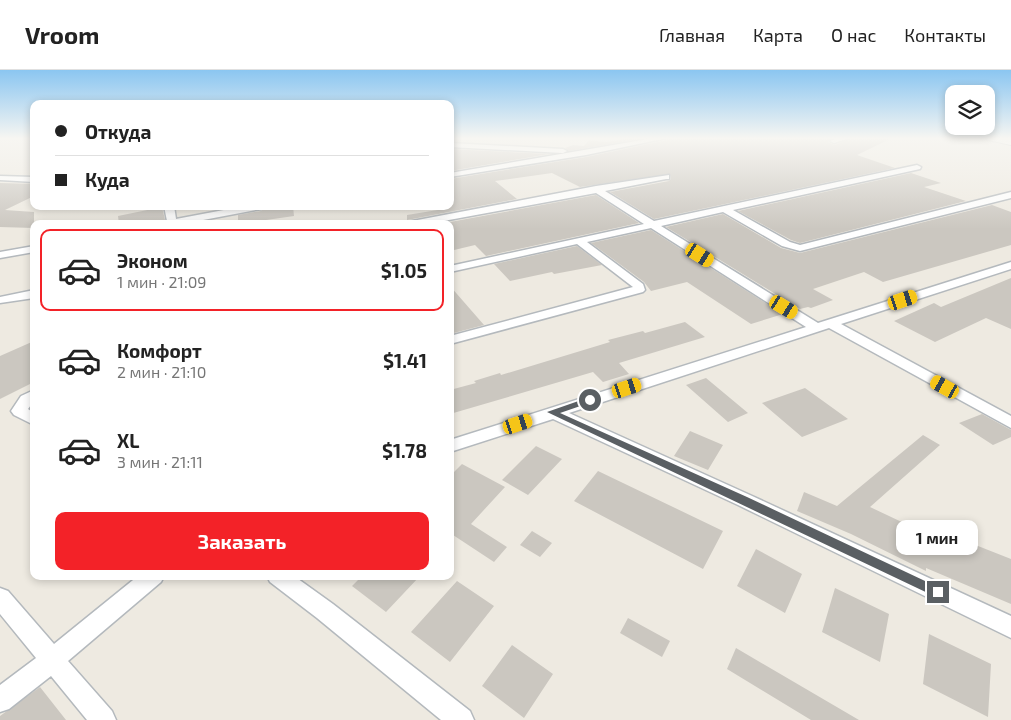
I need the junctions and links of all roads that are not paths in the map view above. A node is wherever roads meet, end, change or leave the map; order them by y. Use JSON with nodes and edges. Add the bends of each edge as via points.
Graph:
{"nodes":[{"id":1,"x":491,"y":168,"type":"edge"},
{"id":2,"x":910,"y":168,"type":"edge"},
{"id":3,"x":454,"y":174,"type":"edge"},
{"id":4,"x":666,"y":177,"type":"dead end"},
{"id":5,"x":0,"y":178,"type":"edge"},
{"id":6,"x":30,"y":180,"type":"edge"},
{"id":7,"x":596,"y":189,"type":"junction"},
{"id":8,"x":1011,"y":195,"type":"edge"},
{"id":9,"x":724,"y":209,"type":"junction"},
{"id":10,"x":238,"y":210,"type":"edge"},
{"id":11,"x":184,"y":220,"type":"edge"},
{"id":12,"x":431,"y":220,"type":"edge"},
{"id":13,"x":650,"y":224,"type":"junction"},
{"id":14,"x":578,"y":240,"type":"junction"},
{"id":15,"x":30,"y":250,"type":"edge"},
{"id":16,"x":0,"y":255,"type":"edge"},
{"id":17,"x":1011,"y":265,"type":"edge"},
{"id":18,"x":454,"y":268,"type":"edge"},
{"id":19,"x":30,"y":295,"type":"edge"},
{"id":20,"x":1,"y":300,"type":"dead end"},
{"id":21,"x":824,"y":325,"type":"junction"},
{"id":22,"x":454,"y":339,"type":"edge"},
{"id":23,"x":30,"y":397,"type":"edge"},
{"id":24,"x":552,"y":412,"type":"junction"},
{"id":25,"x":30,"y":418,"type":"edge"},
{"id":26,"x":1011,"y":423,"type":"edge"},
{"id":27,"x":454,"y":445,"type":"edge"},
{"id":28,"x":149,"y":580,"type":"edge"},
{"id":29,"x":283,"y":580,"type":"edge"},
{"id":30,"x":0,"y":598,"type":"edge"},
{"id":31,"x":1011,"y":627,"type":"edge"},
{"id":32,"x":52,"y":660,"type":"junction"},
{"id":33,"x":0,"y":700,"type":"edge"},
{"id":34,"x":103,"y":720,"type":"edge"},
{"id":35,"x":461,"y":720,"type":"edge"}],
"edges":[{"from":1,"to":3,"type":"street"},
{"from":2,"to":9,"type":"street"},
{"from":4,"to":7,"type":"street"},
{"from":5,"to":6,"type":"street"},
{"from":7,"to":12,"type":"street"},
{"from":7,"to":13,"type":"street"},
{"from":8,"to":9,"type":"street","via":[[800,248],[786,244]]},
{"from":9,"to":13,"type":"street"},
{"from":10,"to":11,"type":"street"},
{"from":13,"to":14,"type":"street"},
{"from":13,"to":21,"type":"street"},
{"from":14,"to":18,"type":"street"},
{"from":14,"to":22,"type":"street","via":[[639,286],[639,290]]},
{"from":15,"to":16,"type":"street"},
{"from":17,"to":21,"type":"street"},
{"from":19,"to":20,"type":"street"},
{"from":21,"to":24,"type":"street"},
{"from":21,"to":26,"type":"street"},
{"from":23,"to":25,"type":"street","via":[[19,411]]},
{"from":24,"to":27,"type":"street"},
{"from":24,"to":31,"type":"street"},
{"from":28,"to":32,"type":"street"},
{"from":29,"to":35,"type":"street"},
{"from":30,"to":32,"type":"street"},
{"from":32,"to":33,"type":"street"},
{"from":32,"to":34,"type":"street"}]}
